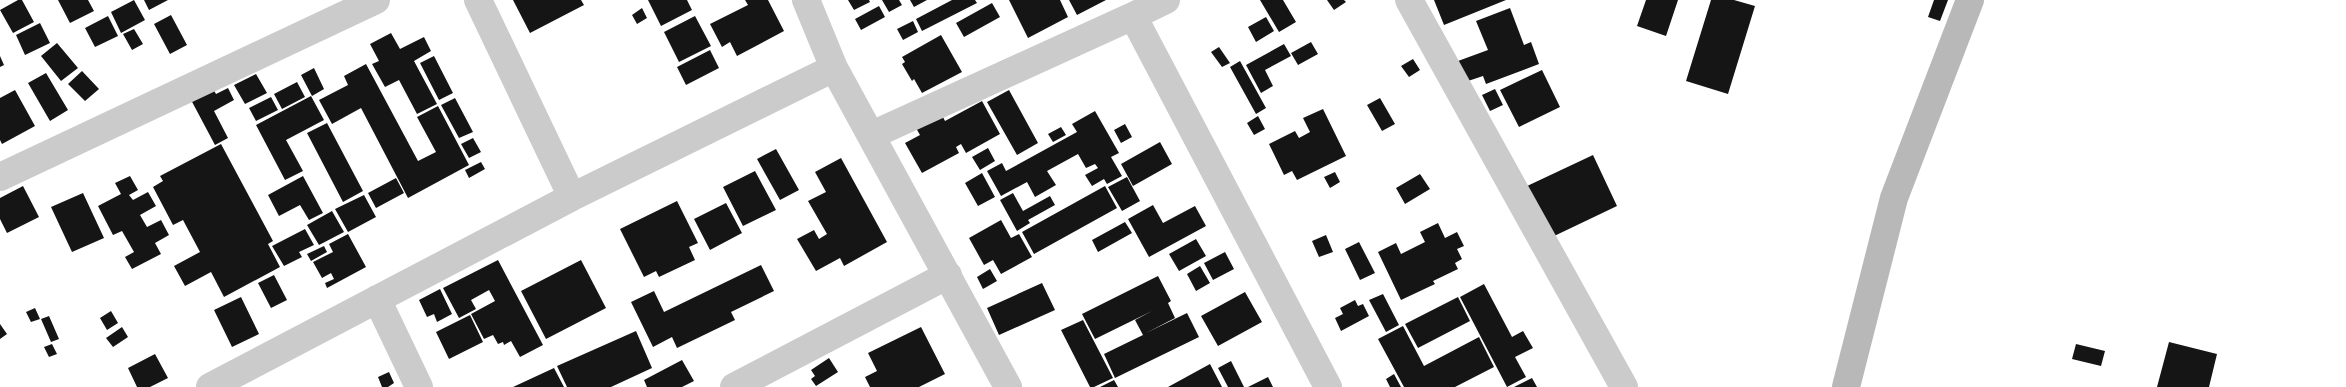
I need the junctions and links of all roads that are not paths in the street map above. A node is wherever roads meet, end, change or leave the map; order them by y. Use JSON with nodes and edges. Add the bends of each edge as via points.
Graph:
{"nodes":[{"id":1,"x":376,"y":0,"type":"edge"},
{"id":2,"x":478,"y":0,"type":"edge"},
{"id":3,"x":806,"y":0,"type":"edge"},
{"id":4,"x":1166,"y":0,"type":"edge"},
{"id":5,"x":1409,"y":0,"type":"edge"},
{"id":6,"x":1970,"y":0,"type":"edge"},
{"id":7,"x":1133,"y":16,"type":"junction"},
{"id":8,"x":834,"y":68,"type":"junction"},
{"id":9,"x":872,"y":135,"type":"junction"},
{"id":10,"x":0,"y":177,"type":"edge"},
{"id":11,"x":572,"y":197,"type":"junction"},
{"id":12,"x":948,"y":275,"type":"junction"},
{"id":13,"x":377,"y":299,"type":"junction"},
{"id":14,"x":210,"y":387,"type":"edge"},
{"id":15,"x":419,"y":387,"type":"edge"},
{"id":16,"x":734,"y":387,"type":"edge"},
{"id":17,"x":1008,"y":387,"type":"edge"},
{"id":18,"x":1328,"y":387,"type":"edge"},
{"id":19,"x":1624,"y":387,"type":"edge"},
{"id":20,"x":1846,"y":387,"type":"edge"}],
"edges":[{"from":1,"to":10,"type":"street"},
{"from":2,"to":11,"type":"street"},
{"from":3,"to":8,"type":"street"},
{"from":4,"to":7,"type":"street"},
{"from":5,"to":19,"type":"street"},
{"from":6,"to":20,"type":"street","via":[[1894,198]]},
{"from":7,"to":9,"type":"street"},
{"from":7,"to":18,"type":"street"},
{"from":8,"to":9,"type":"street"},
{"from":8,"to":11,"type":"street"},
{"from":9,"to":12,"type":"street"},
{"from":11,"to":13,"type":"street"},
{"from":12,"to":16,"type":"street"},
{"from":12,"to":17,"type":"street"},
{"from":13,"to":14,"type":"street"},
{"from":13,"to":15,"type":"street"}]}
